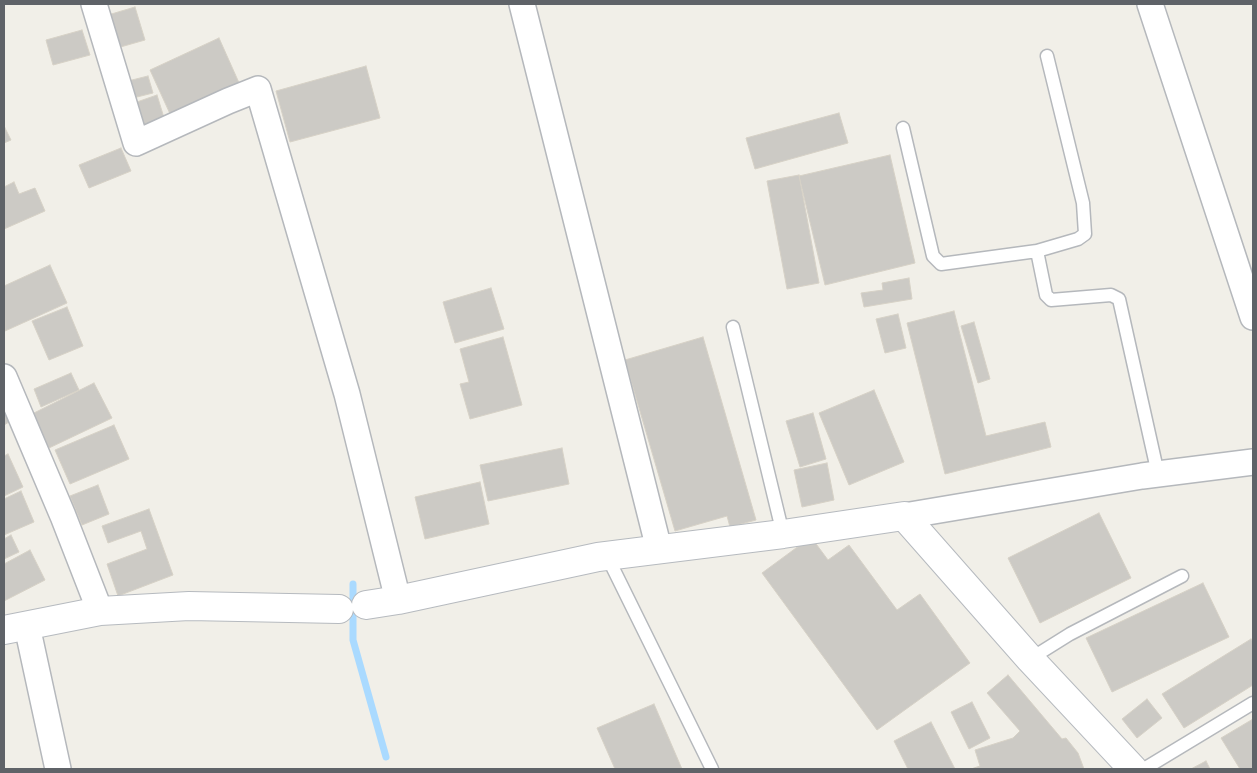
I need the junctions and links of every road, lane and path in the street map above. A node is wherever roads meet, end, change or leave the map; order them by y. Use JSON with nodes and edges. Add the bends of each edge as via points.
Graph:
{"nodes":[{"id":1,"x":94,"y":4,"type":"edge"},
{"id":2,"x":522,"y":4,"type":"edge"},
{"id":3,"x":1150,"y":4,"type":"edge"},
{"id":4,"x":1047,"y":56,"type":"dead end"},
{"id":5,"x":903,"y":128,"type":"dead end"},
{"id":6,"x":1037,"y":251,"type":"junction"},
{"id":7,"x":1253,"y":317,"type":"edge"},
{"id":8,"x":733,"y":327,"type":"dead end"},
{"id":9,"x":4,"y":377,"type":"edge"},
{"id":10,"x":1253,"y":462,"type":"edge"},
{"id":11,"x":1158,"y":474,"type":"junction"},
{"id":12,"x":904,"y":516,"type":"junction"},
{"id":13,"x":783,"y":534,"type":"junction"},
{"id":14,"x":659,"y":549,"type":"junction"},
{"id":15,"x":607,"y":556,"type":"junction"},
{"id":16,"x":1182,"y":576,"type":"dead end"},
{"id":17,"x":398,"y":600,"type":"junction"},
{"id":18,"x":100,"y":611,"type":"junction"},
{"id":19,"x":16,"y":628,"type":"edge"},
{"id":20,"x":1030,"y":659,"type":"junction"},
{"id":21,"x":1253,"y":703,"type":"edge"},
{"id":22,"x":58,"y":769,"type":"edge"},
{"id":23,"x":712,"y":769,"type":"edge"},
{"id":24,"x":1133,"y":769,"type":"edge"},
{"id":25,"x":1144,"y":769,"type":"edge"}],
"edges":[{"from":1,"to":17,"type":"street","via":[[136,143],[258,89],[347,394]]},
{"from":2,"to":14,"type":"street"},
{"from":3,"to":7,"type":"street"},
{"from":4,"to":6,"type":"lane","via":[[1083,203],[1085,234],[1078,240]]},
{"from":5,"to":6,"type":"lane","via":[[933,256],[941,264]]},
{"from":6,"to":11,"type":"lane","via":[[1046,295],[1051,300],[1111,295],[1119,299]]},
{"from":8,"to":13,"type":"lane"},
{"from":9,"to":18,"type":"street"},
{"from":10,"to":11,"type":"street"},
{"from":11,"to":12,"type":"street"},
{"from":12,"to":13,"type":"street"},
{"from":12,"to":20,"type":"street"},
{"from":13,"to":14,"type":"street"},
{"from":14,"to":15,"type":"street"},
{"from":15,"to":17,"type":"street"},
{"from":15,"to":23,"type":"lane"},
{"from":16,"to":20,"type":"lane","via":[[1070,634]]},
{"from":17,"to":18,"type":"street","via":[[352,607],[189,606]]},
{"from":18,"to":19,"type":"street"},
{"from":19,"to":22,"type":"street"},
{"from":20,"to":24,"type":"street"},
{"from":21,"to":25,"type":"lane"}]}
